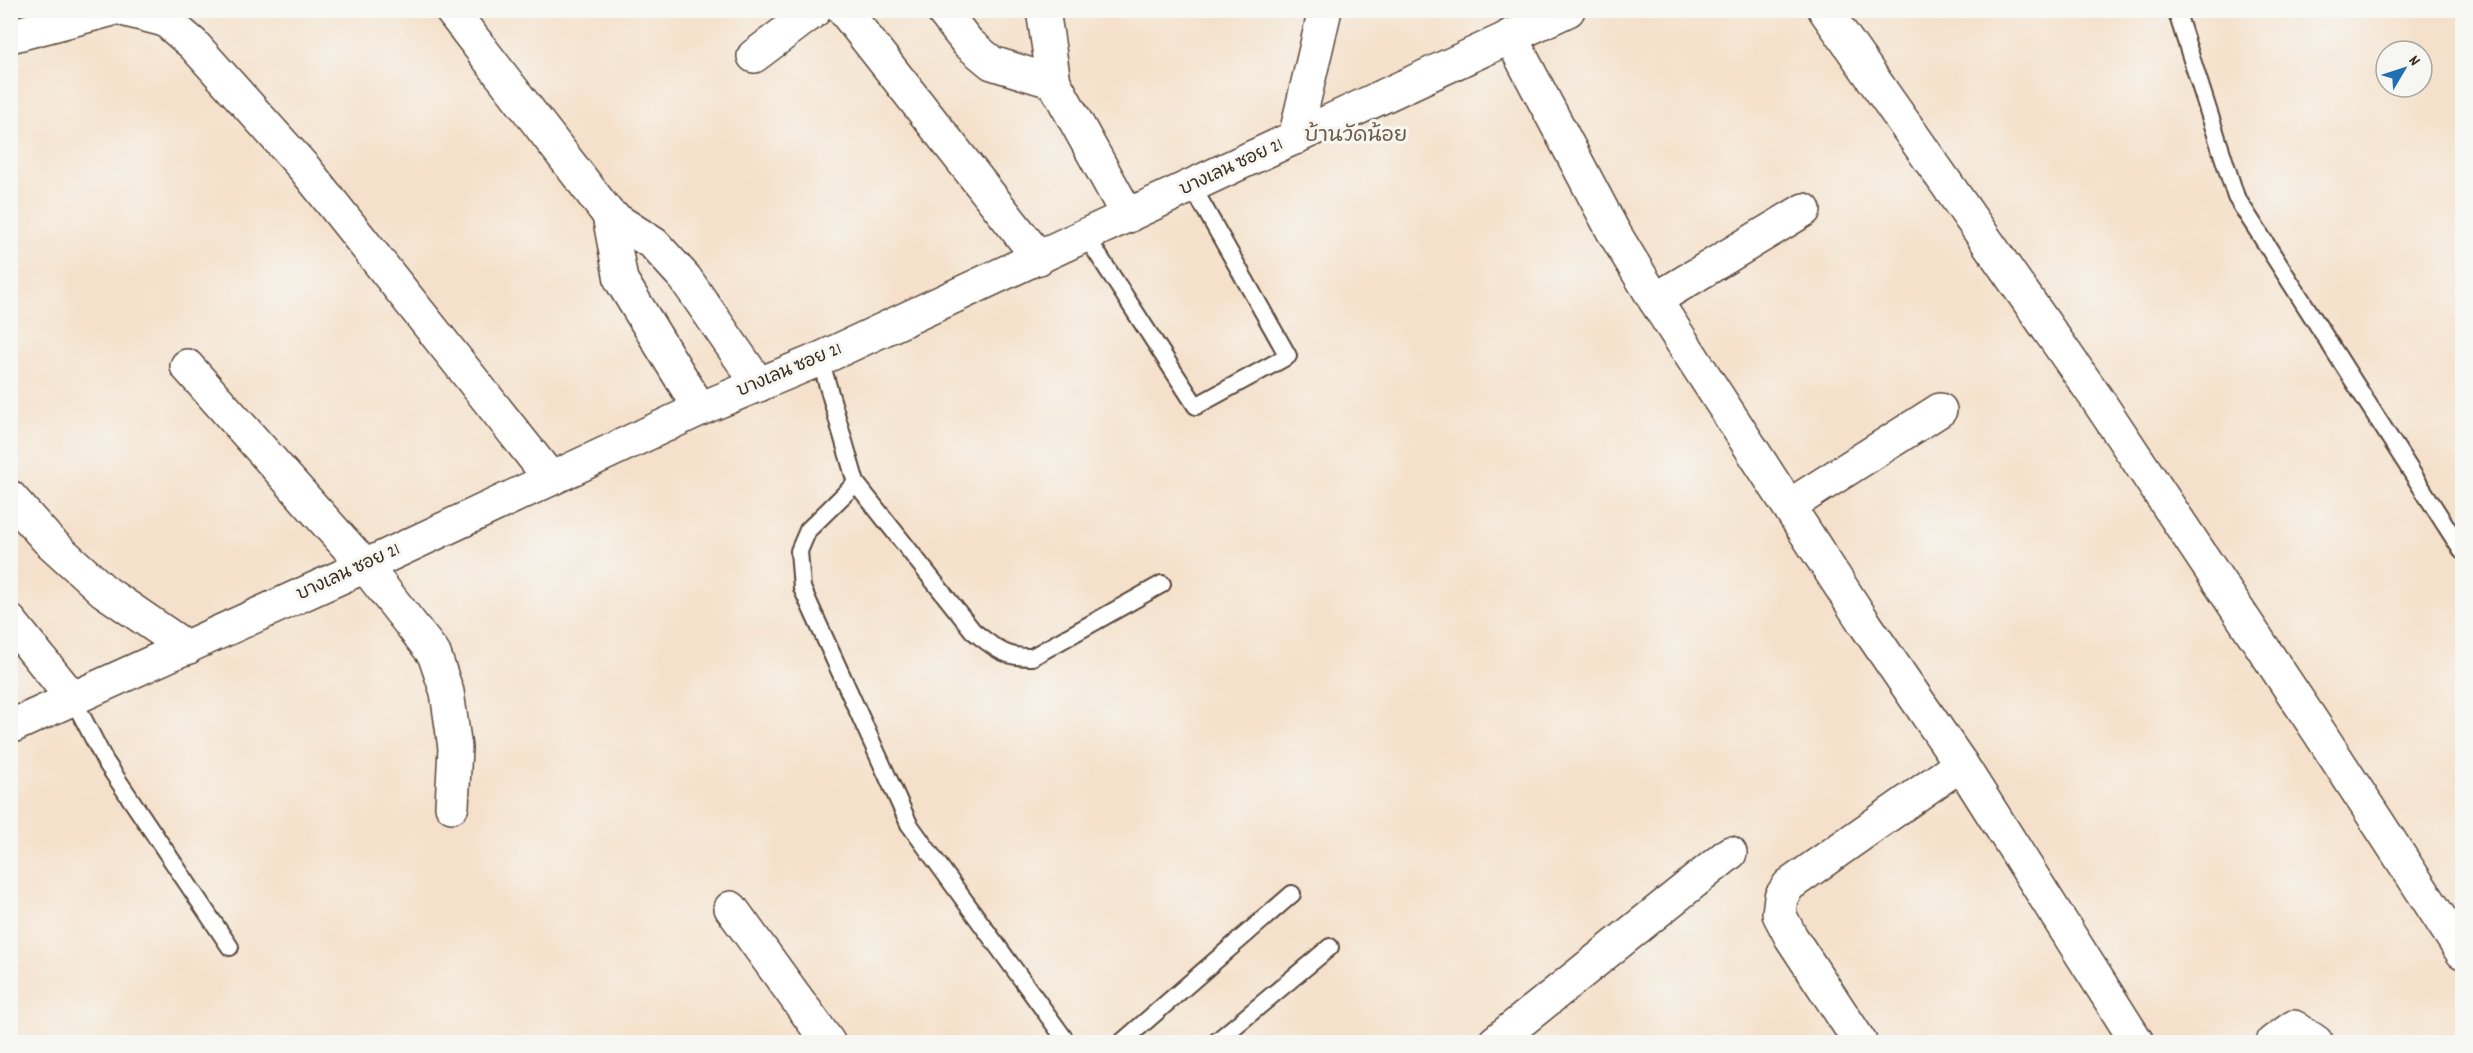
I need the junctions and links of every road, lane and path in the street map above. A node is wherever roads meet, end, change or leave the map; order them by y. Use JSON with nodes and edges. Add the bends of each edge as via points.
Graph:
{"nodes":[{"id":1,"x":108,"y":10,"type":"edge"},
{"id":2,"x":126,"y":10,"type":"edge"},
{"id":3,"x":451,"y":10,"type":"edge"},
{"id":4,"x":814,"y":10,"type":"edge"},
{"id":5,"x":844,"y":10,"type":"edge"},
{"id":6,"x":942,"y":10,"type":"edge"},
{"id":7,"x":1043,"y":10,"type":"edge"},
{"id":8,"x":1325,"y":10,"type":"edge"},
{"id":9,"x":1825,"y":10,"type":"edge"},
{"id":10,"x":2176,"y":10,"type":"edge"},
{"id":11,"x":1566,"y":11,"type":"edge"},
{"id":12,"x":10,"y":36,"type":"edge"},
{"id":13,"x":1510,"y":36,"type":"junction"},
{"id":14,"x":754,"y":56,"type":"dead end"},
{"id":15,"x":1054,"y":82,"type":"junction"},
{"id":16,"x":1295,"y":138,"type":"junction"},
{"id":17,"x":1192,"y":186,"type":"junction"},
{"id":18,"x":1804,"y":210,"type":"dead end"},
{"id":19,"x":609,"y":215,"type":"junction"},
{"id":20,"x":1128,"y":216,"type":"junction"},
{"id":21,"x":1086,"y":236,"type":"junction"},
{"id":22,"x":1039,"y":258,"type":"junction"},
{"id":23,"x":1655,"y":300,"type":"junction"},
{"id":24,"x":820,"y":359,"type":"junction"},
{"id":25,"x":187,"y":366,"type":"dead end"},
{"id":26,"x":759,"y":385,"type":"junction"},
{"id":27,"x":700,"y":409,"type":"junction"},
{"id":28,"x":1940,"y":410,"type":"dead end"},
{"id":29,"x":551,"y":479,"type":"junction"},
{"id":30,"x":856,"y":483,"type":"junction"},
{"id":31,"x":10,"y":497,"type":"edge"},
{"id":32,"x":1789,"y":506,"type":"junction"},
{"id":33,"x":2463,"y":551,"type":"edge"},
{"id":34,"x":365,"y":566,"type":"junction"},
{"id":35,"x":1162,"y":584,"type":"dead end"},
{"id":36,"x":10,"y":621,"type":"edge"},
{"id":37,"x":187,"y":648,"type":"junction"},
{"id":38,"x":73,"y":699,"type":"junction"},
{"id":39,"x":11,"y":726,"type":"edge"},
{"id":40,"x":1961,"y":764,"type":"junction"},
{"id":41,"x":452,"y":806,"type":"dead end"},
{"id":42,"x":1730,"y":853,"type":"dead end"},
{"id":43,"x":1292,"y":894,"type":"dead end"},
{"id":44,"x":731,"y":908,"type":"dead end"},
{"id":45,"x":230,"y":947,"type":"dead end"},
{"id":46,"x":1330,"y":947,"type":"dead end"},
{"id":47,"x":2463,"y":952,"type":"edge"},
{"id":48,"x":828,"y":1042,"type":"edge"},
{"id":49,"x":1067,"y":1042,"type":"edge"},
{"id":50,"x":1122,"y":1042,"type":"edge"},
{"id":51,"x":1216,"y":1042,"type":"edge"},
{"id":52,"x":1495,"y":1042,"type":"edge"},
{"id":53,"x":1860,"y":1042,"type":"edge"},
{"id":54,"x":2137,"y":1042,"type":"edge"},
{"id":55,"x":2273,"y":1042,"type":"edge"},
{"id":56,"x":2316,"y":1042,"type":"edge"}],
"edges":[{"from":1,"to":12,"type":"street"},
{"from":2,"to":29,"type":"street","via":[[165,20],[193,44],[305,168]]},
{"from":3,"to":19,"type":"street"},
{"from":4,"to":14,"type":"street"},
{"from":5,"to":22,"type":"street"},
{"from":6,"to":15,"type":"street","via":[[968,43],[993,63]]},
{"from":7,"to":15,"type":"street"},
{"from":8,"to":16,"type":"street"},
{"from":9,"to":47,"type":"street","via":[[2095,396]]},
{"from":10,"to":33,"type":"lane","via":[[2236,196]]},
{"from":11,"to":13,"type":"street","name":"บางเลน ซอย 21"},
{"from":13,"to":16,"type":"street","name":"บางเลน ซอย 21"},
{"from":13,"to":23,"type":"street","via":[[1613,231]]},
{"from":15,"to":20,"type":"street"},
{"from":16,"to":17,"type":"street","name":"บางเลน ซอย 21"},
{"from":17,"to":20,"type":"street","name":"บางเลน ซอย 21"},
{"from":17,"to":21,"type":"lane","via":[[1288,356],[1196,406]]},
{"from":18,"to":23,"type":"street"},
{"from":19,"to":26,"type":"street","via":[[654,244],[685,278]]},
{"from":19,"to":27,"type":"street","via":[[621,280]]},
{"from":20,"to":21,"type":"street","name":"บางเลน ซอย 21"},
{"from":21,"to":22,"type":"street","name":"บางเลน ซอย 21"},
{"from":22,"to":24,"type":"street","name":"บางเลน ซอย 21"},
{"from":23,"to":32,"type":"street"},
{"from":24,"to":26,"type":"street","name":"บางเลน ซอย 21"},
{"from":24,"to":30,"type":"lane"},
{"from":25,"to":34,"type":"street"},
{"from":26,"to":27,"type":"street","name":"บางเลน ซอย 21"},
{"from":27,"to":29,"type":"street","name":"บางเลน ซอย 21"},
{"from":28,"to":32,"type":"street"},
{"from":29,"to":34,"type":"street","name":"บางเลน ซอย 21"},
{"from":30,"to":35,"type":"lane","via":[[973,631],[1013,657],[1032,657]]},
{"from":30,"to":49,"type":"lane","via":[[808,530],[799,551],[802,588],[909,824]]},
{"from":31,"to":37,"type":"street","via":[[48,540],[104,591]]},
{"from":32,"to":40,"type":"street"},
{"from":34,"to":37,"type":"street","name":"บางเลน ซอย 21"},
{"from":34,"to":41,"type":"street","via":[[434,654],[447,692],[455,748]]},
{"from":36,"to":38,"type":"street"},
{"from":37,"to":38,"type":"street","name":"บางเลน ซอย 21"},
{"from":38,"to":39,"type":"street","name":"บางเลน ซอย 21"},
{"from":38,"to":45,"type":"lane","via":[[105,761]]},
{"from":40,"to":53,"type":"street","via":[[1789,885],[1781,897],[1779,914],[1791,938]]},
{"from":40,"to":54,"type":"street"},
{"from":42,"to":52,"type":"street"},
{"from":43,"to":50,"type":"lane"},
{"from":44,"to":48,"type":"street"},
{"from":46,"to":51,"type":"lane"},
{"from":55,"to":56,"type":"street","via":[[2294,1027]]}]}
